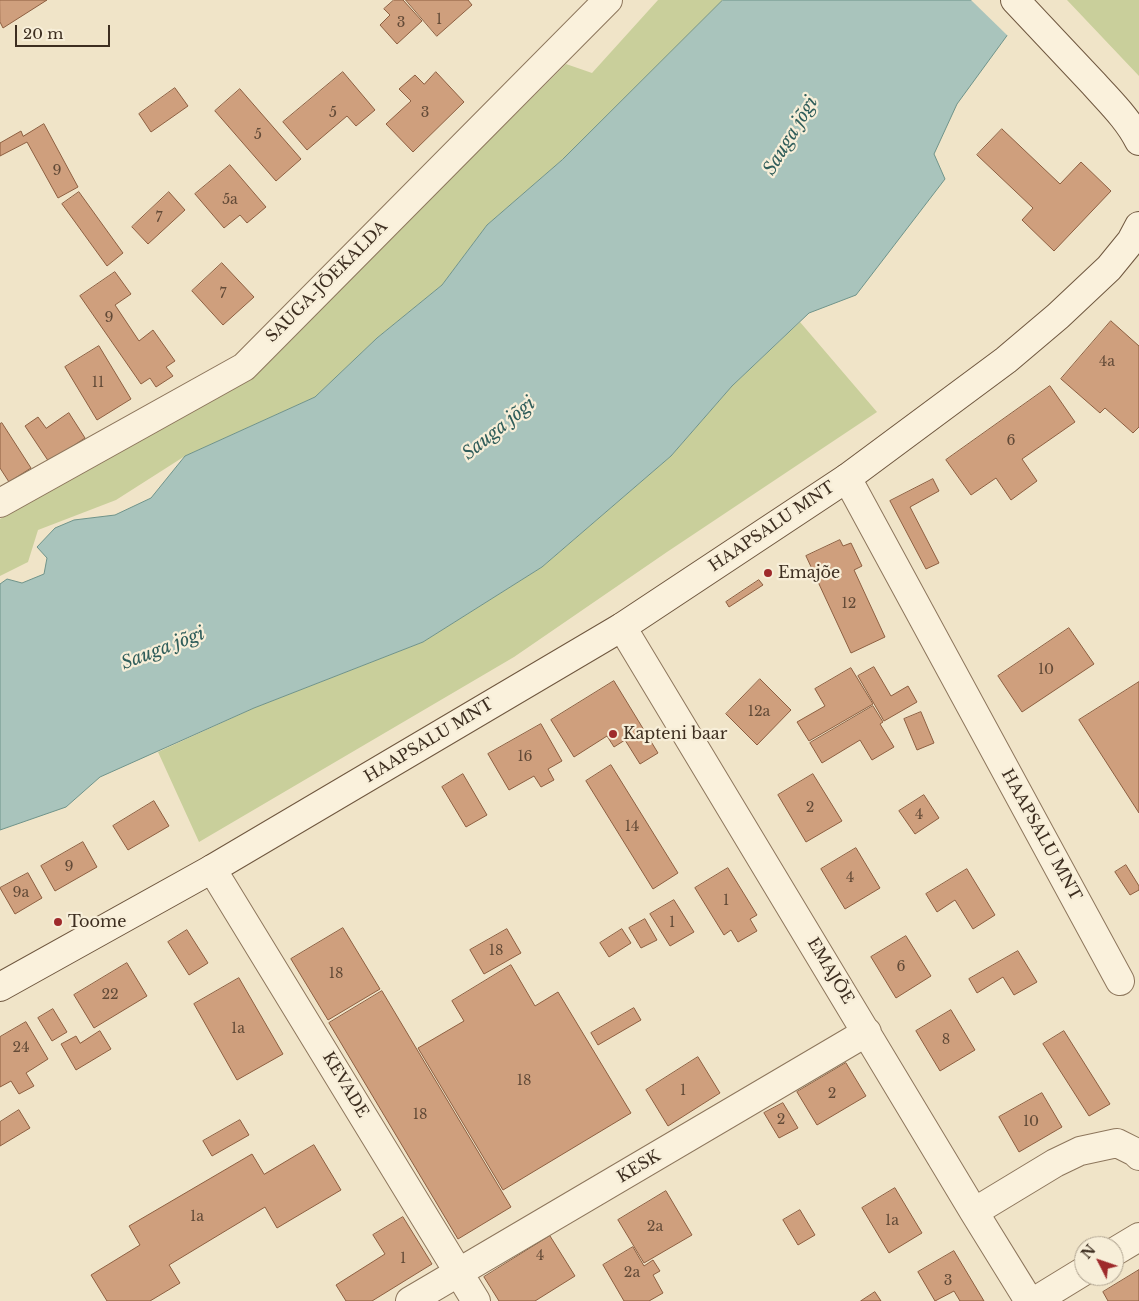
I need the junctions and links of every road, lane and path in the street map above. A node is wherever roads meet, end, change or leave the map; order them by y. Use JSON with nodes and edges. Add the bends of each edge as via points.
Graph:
{"nodes":[{"id":1,"x":608,"y":0,"type":"edge"},
{"id":2,"x":1014,"y":0,"type":"edge"},
{"id":3,"x":1139,"y":141,"type":"edge"},
{"id":4,"x":1139,"y":226,"type":"edge"},
{"id":5,"x":847,"y":478,"type":"junction"},
{"id":6,"x":0,"y":503,"type":"edge"},
{"id":7,"x":622,"y":626,"type":"junction"},
{"id":8,"x":212,"y":869,"type":"junction"},
{"id":9,"x":1120,"y":981,"type":"dead end"},
{"id":10,"x":0,"y":987,"type":"edge"},
{"id":11,"x":867,"y":1032,"type":"junction"},
{"id":12,"x":1139,"y":1156,"type":"edge"},
{"id":13,"x":974,"y":1212,"type":"junction"},
{"id":14,"x":1139,"y":1237,"type":"edge"},
{"id":15,"x":1124,"y":1246,"type":"edge"},
{"id":16,"x":459,"y":1273,"type":"junction"},
{"id":17,"x":1074,"y":1277,"type":"edge"},
{"id":18,"x":410,"y":1301,"type":"edge"},
{"id":19,"x":476,"y":1301,"type":"edge"},
{"id":20,"x":1029,"y":1301,"type":"edge"},
{"id":21,"x":1035,"y":1301,"type":"edge"}],
"edges":[{"from":1,"to":6,"type":"street","name":"SAUGA-JÕEKALDA","via":[[244,367]]},
{"from":2,"to":3,"type":"street","via":[[1117,110]]},
{"from":4,"to":5,"type":"street","name":"HAAPSALU MNT","via":[[1109,268],[1058,316],[1006,360]]},
{"from":5,"to":7,"type":"street","name":"HAAPSALU MNT"},
{"from":5,"to":9,"type":"street","name":"HAAPSALU MNT"},
{"from":7,"to":8,"type":"street","name":"HAAPSALU MNT"},
{"from":7,"to":11,"type":"street","name":"EMAJÕE"},
{"from":8,"to":10,"type":"street","name":"HAAPSALU MNT"},
{"from":8,"to":16,"type":"street","name":"KEVADE"},
{"from":11,"to":13,"type":"street","name":"EMAJÕE"},
{"from":11,"to":16,"type":"street","name":"KESK"},
{"from":12,"to":13,"type":"street","via":[[1117,1143],[1080,1151]]},
{"from":13,"to":20,"type":"street","name":"EMAJÕE"},
{"from":14,"to":15,"type":"street"},
{"from":16,"to":18,"type":"street","name":"KESK"},
{"from":16,"to":19,"type":"street","name":"KEVADE"},
{"from":17,"to":21,"type":"street"}]}
